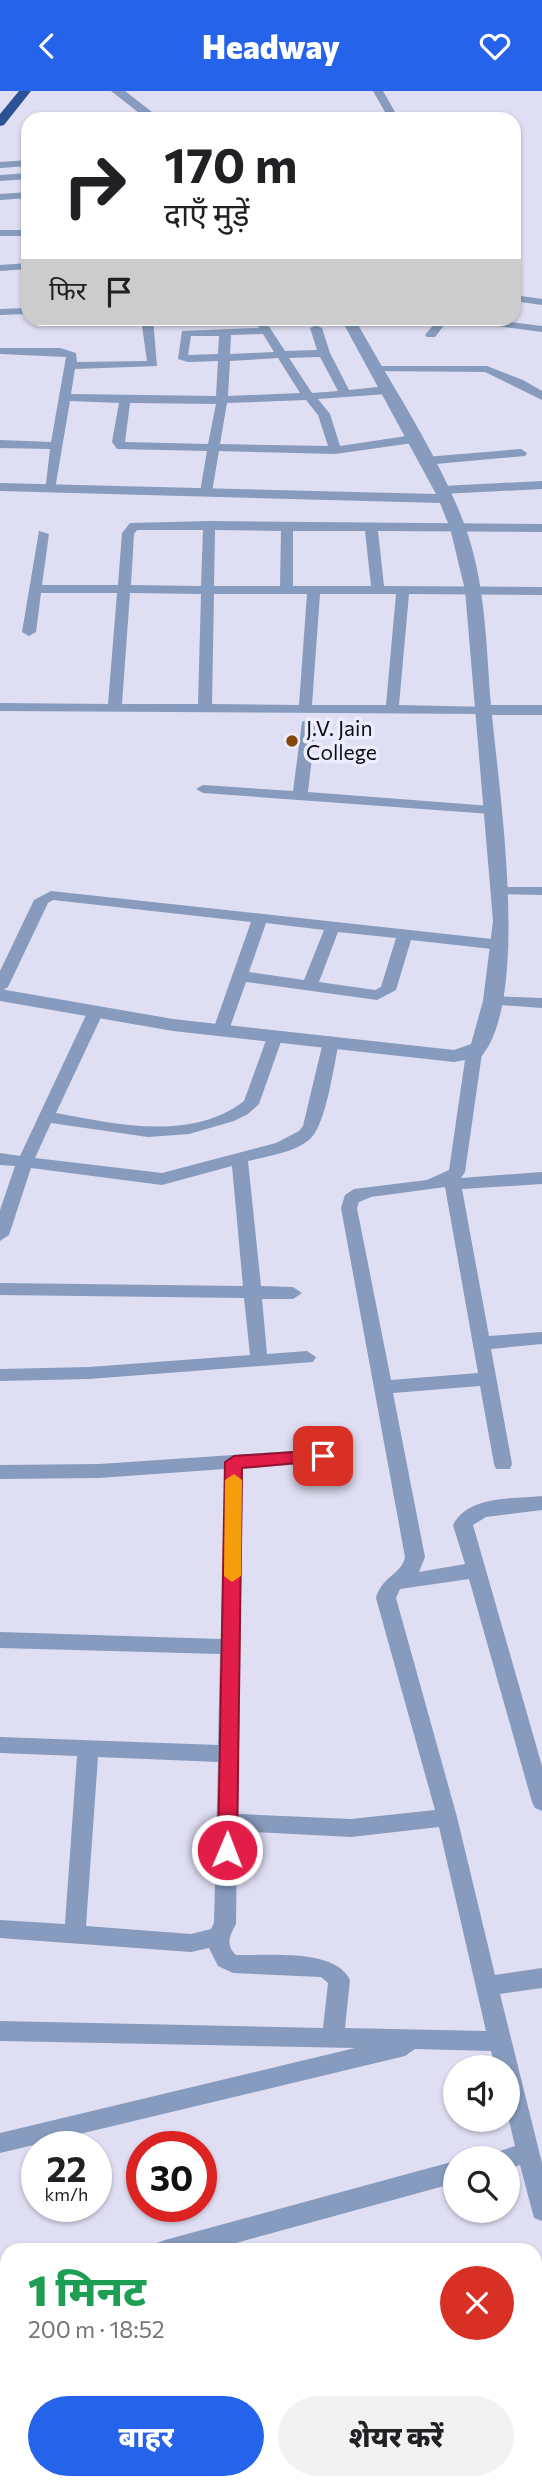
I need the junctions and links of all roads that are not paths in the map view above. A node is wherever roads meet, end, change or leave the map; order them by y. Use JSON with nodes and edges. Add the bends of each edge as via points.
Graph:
{"nodes":[{"id":1,"x":16,"y":91,"type":"edge"},
{"id":2,"x":25,"y":91,"type":"edge"},
{"id":3,"x":117,"y":91,"type":"edge"},
{"id":4,"x":377,"y":91,"type":"edge"},
{"id":5,"x":0,"y":110,"type":"edge"},
{"id":6,"x":146,"y":112,"type":"edge"},
{"id":7,"x":390,"y":112,"type":"edge"},
{"id":8,"x":0,"y":122,"type":"edge"},
{"id":9,"x":21,"y":164,"type":"edge"},
{"id":10,"x":0,"y":165,"type":"edge"},
{"id":11,"x":21,"y":176,"type":"edge"},
{"id":12,"x":0,"y":178,"type":"edge"},
{"id":13,"x":21,"y":196,"type":"edge"},
{"id":14,"x":0,"y":197,"type":"edge"},
{"id":15,"x":0,"y":233,"type":"edge"},
{"id":16,"x":21,"y":233,"type":"edge"},
{"id":17,"x":21,"y":266,"type":"edge"},
{"id":18,"x":0,"y":268,"type":"edge"},
{"id":19,"x":521,"y":299,"type":"edge"},
{"id":20,"x":542,"y":302,"type":"edge"},
{"id":21,"x":21,"y":311,"type":"edge"},
{"id":22,"x":0,"y":312,"type":"edge"},
{"id":23,"x":148,"y":326,"type":"edge"},
{"id":24,"x":263,"y":326,"type":"edge"},
{"id":25,"x":352,"y":326,"type":"edge"},
{"id":26,"x":438,"y":326,"type":"edge"},
{"id":27,"x":519,"y":326,"type":"edge"},
{"id":28,"x":316,"y":328,"type":"dead end"},
{"id":29,"x":542,"y":329,"type":"edge"},
{"id":30,"x":266,"y":331,"type":"junction"},
{"id":31,"x":225,"y":332,"type":"junction"},
{"id":32,"x":431,"y":335,"type":"dead end"},
{"id":33,"x":0,"y":351,"type":"edge"},
{"id":34,"x":324,"y":353,"type":"junction"},
{"id":35,"x":282,"y":356,"type":"junction"},
{"id":36,"x":225,"y":358,"type":"junction"},
{"id":37,"x":72,"y":366,"type":"junction"},
{"id":38,"x":378,"y":369,"type":"junction"},
{"id":39,"x":542,"y":381,"type":"edge"},
{"id":40,"x":519,"y":382,"type":"junction"},
{"id":41,"x":387,"y":390,"type":"junction"},
{"id":42,"x":346,"y":395,"type":"junction"},
{"id":43,"x":542,"y":395,"type":"edge"},
{"id":44,"x":66,"y":397,"type":"junction"},
{"id":45,"x":310,"y":398,"type":"junction"},
{"id":46,"x":125,"y":400,"type":"junction"},
{"id":47,"x":222,"y":401,"type":"junction"},
{"id":48,"x":414,"y":439,"type":"junction"},
{"id":49,"x":0,"y":444,"type":"edge"},
{"id":50,"x":55,"y":446,"type":"junction"},
{"id":51,"x":216,"y":447,"type":"junction"},
{"id":52,"x":335,"y":450,"type":"junction"},
{"id":53,"x":521,"y":453,"type":"dead end"},
{"id":54,"x":425,"y":461,"type":"junction"},
{"id":55,"x":542,"y":485,"type":"edge"},
{"id":56,"x":0,"y":487,"type":"edge"},
{"id":57,"x":48,"y":489,"type":"junction"},
{"id":58,"x":206,"y":492,"type":"junction"},
{"id":59,"x":444,"y":494,"type":"junction"},
{"id":60,"x":209,"y":525,"type":"junction"},
{"id":61,"x":287,"y":526,"type":"junction"},
{"id":62,"x":371,"y":527,"type":"junction"},
{"id":63,"x":458,"y":528,"type":"junction"},
{"id":64,"x":542,"y":528,"type":"edge"},
{"id":65,"x":43,"y":534,"type":"dead end"},
{"id":66,"x":36,"y":589,"type":"junction"},
{"id":67,"x":122,"y":589,"type":"junction"},
{"id":68,"x":207,"y":589,"type":"junction"},
{"id":69,"x":286,"y":590,"type":"junction"},
{"id":70,"x":314,"y":590,"type":"junction"},
{"id":71,"x":379,"y":590,"type":"junction"},
{"id":72,"x":403,"y":590,"type":"junction"},
{"id":73,"x":473,"y":590,"type":"junction"},
{"id":74,"x":542,"y":590,"type":"edge"},
{"id":75,"x":29,"y":632,"type":"dead end"},
{"id":76,"x":0,"y":707,"type":"edge"},
{"id":77,"x":115,"y":708,"type":"junction"},
{"id":78,"x":205,"y":709,"type":"junction"},
{"id":79,"x":485,"y":710,"type":"junction"},
{"id":80,"x":542,"y":710,"type":"edge"},
{"id":81,"x":392,"y":711,"type":"junction"},
{"id":82,"x":307,"y":716,"type":"junction"},
{"id":83,"x":203,"y":789,"type":"dead end"},
{"id":84,"x":300,"y":796,"type":"junction"},
{"id":85,"x":491,"y":810,"type":"junction"},
{"id":86,"x":500,"y":891,"type":"junction"},
{"id":87,"x":542,"y":891,"type":"edge"},
{"id":88,"x":260,"y":918,"type":"junction"},
{"id":89,"x":333,"y":926,"type":"junction"},
{"id":90,"x":405,"y":934,"type":"junction"},
{"id":91,"x":501,"y":945,"type":"junction"},
{"id":92,"x":240,"y":977,"type":"junction"},
{"id":93,"x":310,"y":986,"type":"junction"},
{"id":94,"x":0,"y":987,"type":"edge"},
{"id":95,"x":0,"y":995,"type":"edge"},
{"id":96,"x":492,"y":1001,"type":"junction"},
{"id":97,"x":542,"y":1003,"type":"edge"},
{"id":98,"x":96,"y":1011,"type":"junction"},
{"id":99,"x":221,"y":1030,"type":"junction"},
{"id":100,"x":275,"y":1036,"type":"junction"},
{"id":101,"x":331,"y":1042,"type":"junction"},
{"id":102,"x":474,"y":1053,"type":"junction"},
{"id":103,"x":46,"y":1117,"type":"junction"},
{"id":104,"x":0,"y":1159,"type":"edge"},
{"id":105,"x":240,"y":1160,"type":"junction"},
{"id":106,"x":25,"y":1162,"type":"junction"},
{"id":107,"x":542,"y":1178,"type":"edge"},
{"id":108,"x":453,"y":1182,"type":"junction"},
{"id":109,"x":0,"y":1235,"type":"edge"},
{"id":110,"x":0,"y":1289,"type":"edge"},
{"id":111,"x":252,"y":1292,"type":"junction"},
{"id":112,"x":293,"y":1293,"type":"dead end"},
{"id":113,"x":542,"y":1338,"type":"edge"},
{"id":114,"x":483,"y":1343,"type":"junction"},
{"id":115,"x":307,"y":1357,"type":"dead end"},
{"id":116,"x":259,"y":1360,"type":"junction"},
{"id":117,"x":0,"y":1375,"type":"edge"},
{"id":118,"x":489,"y":1379,"type":"junction"},
{"id":119,"x":383,"y":1387,"type":"junction"},
{"id":120,"x":323,"y":1456,"type":"dead end"},
{"id":121,"x":234,"y":1462,"type":"junction"},
{"id":122,"x":503,"y":1464,"type":"dead end"},
{"id":123,"x":0,"y":1472,"type":"edge"},
{"id":124,"x":542,"y":1503,"type":"edge"},
{"id":125,"x":476,"y":1570,"type":"junction"},
{"id":126,"x":393,"y":1583,"type":"junction"},
{"id":127,"x":0,"y":1640,"type":"edge"},
{"id":128,"x":231,"y":1647,"type":"junction"},
{"id":129,"x":0,"y":1745,"type":"edge"},
{"id":130,"x":88,"y":1749,"type":"junction"},
{"id":131,"x":228,"y":1754,"type":"junction"},
{"id":132,"x":542,"y":1802,"type":"edge"},
{"id":133,"x":447,"y":1817,"type":"junction"},
{"id":134,"x":228,"y":1822,"type":"junction"},
{"id":135,"x":0,"y":1929,"type":"edge"},
{"id":136,"x":75,"y":1935,"type":"junction"},
{"id":137,"x":218,"y":1937,"type":"junction"},
{"id":138,"x":542,"y":1979,"type":"edge"},
{"id":139,"x":487,"y":1986,"type":"junction"},
{"id":140,"x":0,"y":2031,"type":"edge"},
{"id":141,"x":333,"y":2038,"type":"junction"},
{"id":142,"x":429,"y":2040,"type":"junction"},
{"id":143,"x":500,"y":2041,"type":"junction"},
{"id":144,"x":504,"y":2055,"type":"edge"},
{"id":145,"x":520,"y":2129,"type":"edge"},
{"id":146,"x":0,"y":2143,"type":"edge"},
{"id":147,"x":527,"y":2162,"type":"edge"},
{"id":148,"x":443,"y":2175,"type":"edge"},
{"id":149,"x":542,"y":2210,"type":"edge"},
{"id":150,"x":201,"y":2243,"type":"edge"}],
"edges":[{"from":1,"to":5,"type":"highway"},
{"from":2,"to":8,"type":"highway"},
{"from":3,"to":6,"type":"street"},
{"from":4,"to":7,"type":"street"},
{"from":9,"to":10,"type":"street"},
{"from":11,"to":12,"type":"street"},
{"from":13,"to":14,"type":"street"},
{"from":15,"to":16,"type":"street"},
{"from":17,"to":18,"type":"street"},
{"from":19,"to":20,"type":"street"},
{"from":21,"to":22,"type":"street"},
{"from":23,"to":37,"type":"street","via":[[153,364]]},
{"from":24,"to":30,"type":"street"},
{"from":25,"to":38,"type":"street"},
{"from":26,"to":32,"type":"street"},
{"from":27,"to":29,"type":"street"},
{"from":28,"to":34,"type":"street"},
{"from":30,"to":31,"type":"street"},
{"from":30,"to":35,"type":"street"},
{"from":31,"to":36,"type":"street"},
{"from":31,"to":36,"type":"street","via":[[186,333],[182,357]]},
{"from":33,"to":37,"type":"street","via":[[68,352]]},
{"from":34,"to":35,"type":"street"},
{"from":34,"to":42,"type":"street"},
{"from":35,"to":36,"type":"street"},
{"from":35,"to":45,"type":"street"},
{"from":36,"to":47,"type":"street"},
{"from":37,"to":44,"type":"street"},
{"from":38,"to":40,"type":"street","via":[[487,369]]},
{"from":38,"to":41,"type":"street"},
{"from":39,"to":40,"type":"street"},
{"from":40,"to":43,"type":"street"},
{"from":41,"to":42,"type":"street"},
{"from":41,"to":48,"type":"street"},
{"from":42,"to":45,"type":"street"},
{"from":44,"to":46,"type":"street"},
{"from":44,"to":50,"type":"street"},
{"from":45,"to":47,"type":"street"},
{"from":45,"to":52,"type":"street","via":[[328,422]]},
{"from":46,"to":47,"type":"street"},
{"from":46,"to":51,"type":"street","via":[[118,445]]},
{"from":47,"to":51,"type":"street"},
{"from":48,"to":52,"type":"street"},
{"from":48,"to":54,"type":"street"},
{"from":49,"to":50,"type":"street"},
{"from":50,"to":57,"type":"street"},
{"from":51,"to":52,"type":"street"},
{"from":51,"to":58,"type":"street"},
{"from":53,"to":54,"type":"street"},
{"from":54,"to":59,"type":"street"},
{"from":55,"to":59,"type":"street"},
{"from":56,"to":57,"type":"street"},
{"from":57,"to":58,"type":"street"},
{"from":58,"to":59,"type":"street"},
{"from":59,"to":63,"type":"street"},
{"from":60,"to":61,"type":"street"},
{"from":60,"to":67,"type":"street","via":[[141,524],[131,528]]},
{"from":60,"to":68,"type":"street"},
{"from":61,"to":62,"type":"street"},
{"from":61,"to":69,"type":"street"},
{"from":62,"to":63,"type":"street"},
{"from":62,"to":71,"type":"street"},
{"from":63,"to":64,"type":"street"},
{"from":63,"to":73,"type":"street"},
{"from":65,"to":66,"type":"street"},
{"from":66,"to":67,"type":"street"},
{"from":66,"to":75,"type":"street"},
{"from":67,"to":68,"type":"street"},
{"from":67,"to":77,"type":"street"},
{"from":68,"to":69,"type":"street"},
{"from":68,"to":78,"type":"street"},
{"from":69,"to":70,"type":"street"},
{"from":70,"to":71,"type":"street"},
{"from":70,"to":82,"type":"street"},
{"from":71,"to":72,"type":"street"},
{"from":72,"to":73,"type":"street"},
{"from":72,"to":81,"type":"street"},
{"from":73,"to":74,"type":"street"},
{"from":73,"to":79,"type":"street"},
{"from":76,"to":77,"type":"street"},
{"from":77,"to":78,"type":"street"},
{"from":78,"to":82,"type":"street"},
{"from":79,"to":80,"type":"street"},
{"from":79,"to":81,"type":"street"},
{"from":79,"to":85,"type":"street"},
{"from":81,"to":82,"type":"street"},
{"from":82,"to":84,"type":"street"},
{"from":83,"to":84,"type":"street"},
{"from":84,"to":85,"type":"street"},
{"from":85,"to":86,"type":"street"},
{"from":86,"to":87,"type":"street"},
{"from":86,"to":91,"type":"street"},
{"from":88,"to":89,"type":"street"},
{"from":88,"to":92,"type":"street"},
{"from":88,"to":94,"type":"street","via":[[51,895],[42,901]]},
{"from":89,"to":90,"type":"street"},
{"from":89,"to":93,"type":"street"},
{"from":90,"to":91,"type":"street"},
{"from":90,"to":93,"type":"street","via":[[388,990],[383,993]]},
{"from":91,"to":96,"type":"street"},
{"from":92,"to":93,"type":"street"},
{"from":92,"to":99,"type":"street"},
{"from":95,"to":98,"type":"street"},
{"from":96,"to":97,"type":"street"},
{"from":96,"to":102,"type":"street"},
{"from":98,"to":99,"type":"street"},
{"from":98,"to":103,"type":"street"},
{"from":99,"to":100,"type":"street"},
{"from":100,"to":101,"type":"street"},
{"from":100,"to":103,"type":"street","via":[[251,1104],[228,1118],[166,1134]]},
{"from":101,"to":102,"type":"street","via":[[454,1056]]},
{"from":101,"to":105,"type":"street","via":[[305,1135]]},
{"from":102,"to":108,"type":"street"},
{"from":103,"to":106,"type":"street"},
{"from":104,"to":106,"type":"street"},
{"from":105,"to":106,"type":"street","via":[[162,1179]]},
{"from":105,"to":111,"type":"street"},
{"from":106,"to":109,"type":"street"},
{"from":107,"to":108,"type":"street"},
{"from":108,"to":114,"type":"street"},
{"from":108,"to":119,"type":"street","via":[[374,1189],[351,1199],[348,1208]]},
{"from":110,"to":111,"type":"street"},
{"from":111,"to":112,"type":"street"},
{"from":111,"to":116,"type":"street"},
{"from":113,"to":114,"type":"street"},
{"from":114,"to":118,"type":"street"},
{"from":115,"to":116,"type":"street"},
{"from":116,"to":117,"type":"street","via":[[79,1374]]},
{"from":118,"to":119,"type":"street"},
{"from":118,"to":122,"type":"street"},
{"from":119,"to":126,"type":"street","via":[[415,1557],[409,1575]]},
{"from":120,"to":121,"type":"street"},
{"from":121,"to":123,"type":"street"},
{"from":121,"to":128,"type":"street"},
{"from":124,"to":125,"type":"street","via":[[482,1510],[466,1519],[463,1525]]},
{"from":125,"to":126,"type":"street"},
{"from":125,"to":132,"type":"street"},
{"from":126,"to":133,"type":"street","via":[[386,1598]]},
{"from":127,"to":128,"type":"street"},
{"from":128,"to":131,"type":"street"},
{"from":129,"to":130,"type":"street"},
{"from":130,"to":131,"type":"street"},
{"from":130,"to":136,"type":"street"},
{"from":131,"to":134,"type":"street"},
{"from":133,"to":134,"type":"street","via":[[351,1828]]},
{"from":133,"to":139,"type":"street"},
{"from":134,"to":137,"type":"street","via":[[225,1924]]},
{"from":135,"to":136,"type":"street"},
{"from":136,"to":137,"type":"street","via":[[191,1943]]},
{"from":137,"to":141,"type":"street","via":[[219,1952],[233,1963],[332,1972],[339,1980]]},
{"from":138,"to":139,"type":"street"},
{"from":139,"to":143,"type":"street"},
{"from":140,"to":141,"type":"street"},
{"from":141,"to":142,"type":"street"},
{"from":142,"to":143,"type":"street"},
{"from":142,"to":146,"type":"street"},
{"from":143,"to":144,"type":"street"},
{"from":145,"to":147,"type":"street"},
{"from":147,"to":149,"type":"street"},
{"from":148,"to":150,"type":"street"}]}
